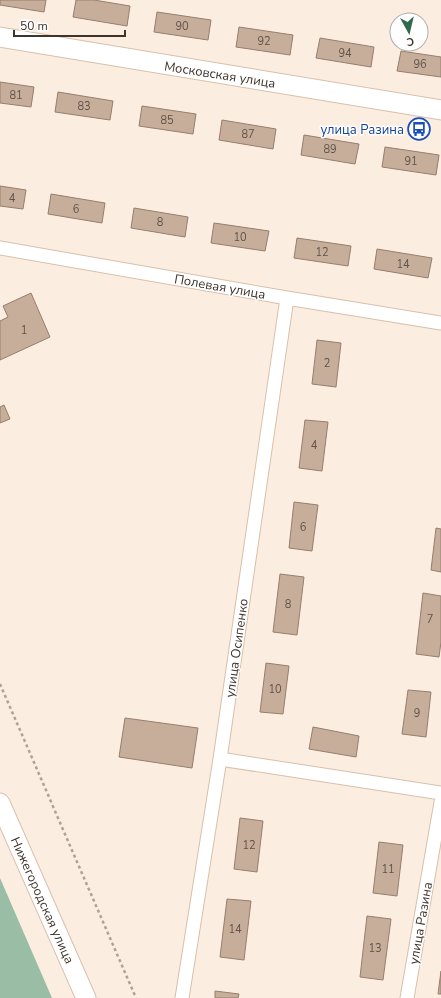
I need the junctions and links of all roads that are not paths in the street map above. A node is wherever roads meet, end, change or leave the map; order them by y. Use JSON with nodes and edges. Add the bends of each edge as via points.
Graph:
{"nodes":[{"id":1,"x":0,"y":37,"type":"edge"},
{"id":2,"x":441,"y":110,"type":"edge"},
{"id":3,"x":0,"y":248,"type":"edge"},
{"id":4,"x":287,"y":298,"type":"junction"},
{"id":5,"x":441,"y":323,"type":"edge"},
{"id":6,"x":220,"y":759,"type":"junction"},
{"id":7,"x":441,"y":793,"type":"edge"},
{"id":8,"x":441,"y":802,"type":"edge"},
{"id":9,"x":0,"y":803,"type":"edge"},
{"id":10,"x":86,"y":998,"type":"edge"},
{"id":11,"x":182,"y":998,"type":"edge"},
{"id":12,"x":407,"y":998,"type":"edge"}],
"edges":[{"from":1,"to":2,"type":"street","name":"Московская улица"},
{"from":3,"to":4,"type":"street","name":"Полевая улица"},
{"from":4,"to":5,"type":"street","name":"Полевая улица"},
{"from":4,"to":6,"type":"street","name":"улица Осипенко"},
{"from":6,"to":7,"type":"street"},
{"from":6,"to":11,"type":"street","name":"улица Осипенко"},
{"from":8,"to":12,"type":"street","name":"улица Разина"},
{"from":9,"to":10,"type":"street","name":"Нижегородская улица"}]}
